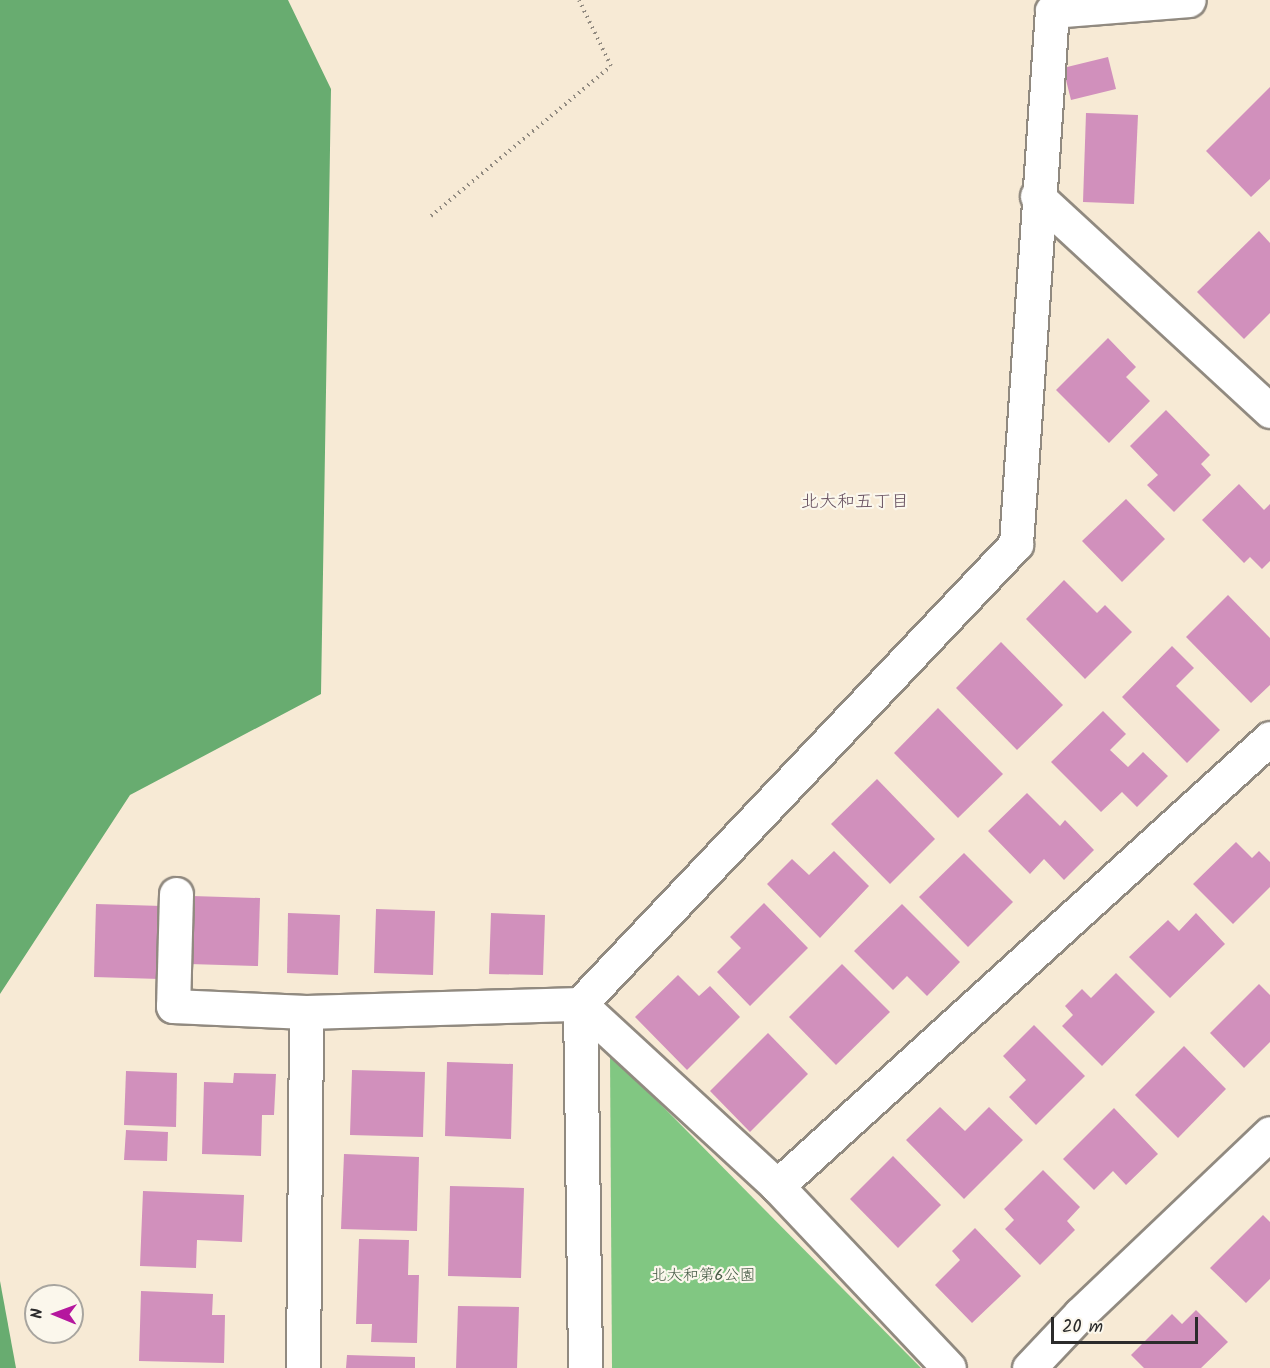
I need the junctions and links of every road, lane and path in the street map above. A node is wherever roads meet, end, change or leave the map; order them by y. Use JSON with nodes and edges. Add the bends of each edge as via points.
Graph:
{"nodes":[{"id":1,"x":579,"y":0,"type":"edge"},
{"id":2,"x":1189,"y":0,"type":"edge"},
{"id":3,"x":1037,"y":196,"type":"junction"},
{"id":4,"x":431,"y":216,"type":"dead end"},
{"id":5,"x":1266,"y":400,"type":"edge"},
{"id":6,"x":1270,"y":738,"type":"edge"},
{"id":7,"x":176,"y":894,"type":"dead end"},
{"id":8,"x":580,"y":1004,"type":"junction"},
{"id":9,"x":306,"y":1012,"type":"junction"},
{"id":10,"x":1270,"y":1132,"type":"edge"},
{"id":11,"x":777,"y":1186,"type":"junction"},
{"id":12,"x":303,"y":1368,"type":"edge"},
{"id":13,"x":585,"y":1368,"type":"edge"},
{"id":14,"x":949,"y":1368,"type":"edge"},
{"id":15,"x":1029,"y":1368,"type":"edge"}],
"edges":[{"from":1,"to":4,"type":"path","via":[[611,66]]},
{"from":2,"to":3,"type":"street","via":[[1052,11]]},
{"from":3,"to":5,"type":"street"},
{"from":3,"to":8,"type":"street","via":[[1016,544]]},
{"from":6,"to":11,"type":"street"},
{"from":7,"to":9,"type":"street","via":[[173,1006]]},
{"from":8,"to":9,"type":"street"},
{"from":8,"to":11,"type":"street"},
{"from":8,"to":13,"type":"street"},
{"from":9,"to":12,"type":"street"},
{"from":10,"to":15,"type":"street"},
{"from":11,"to":14,"type":"street"}]}
